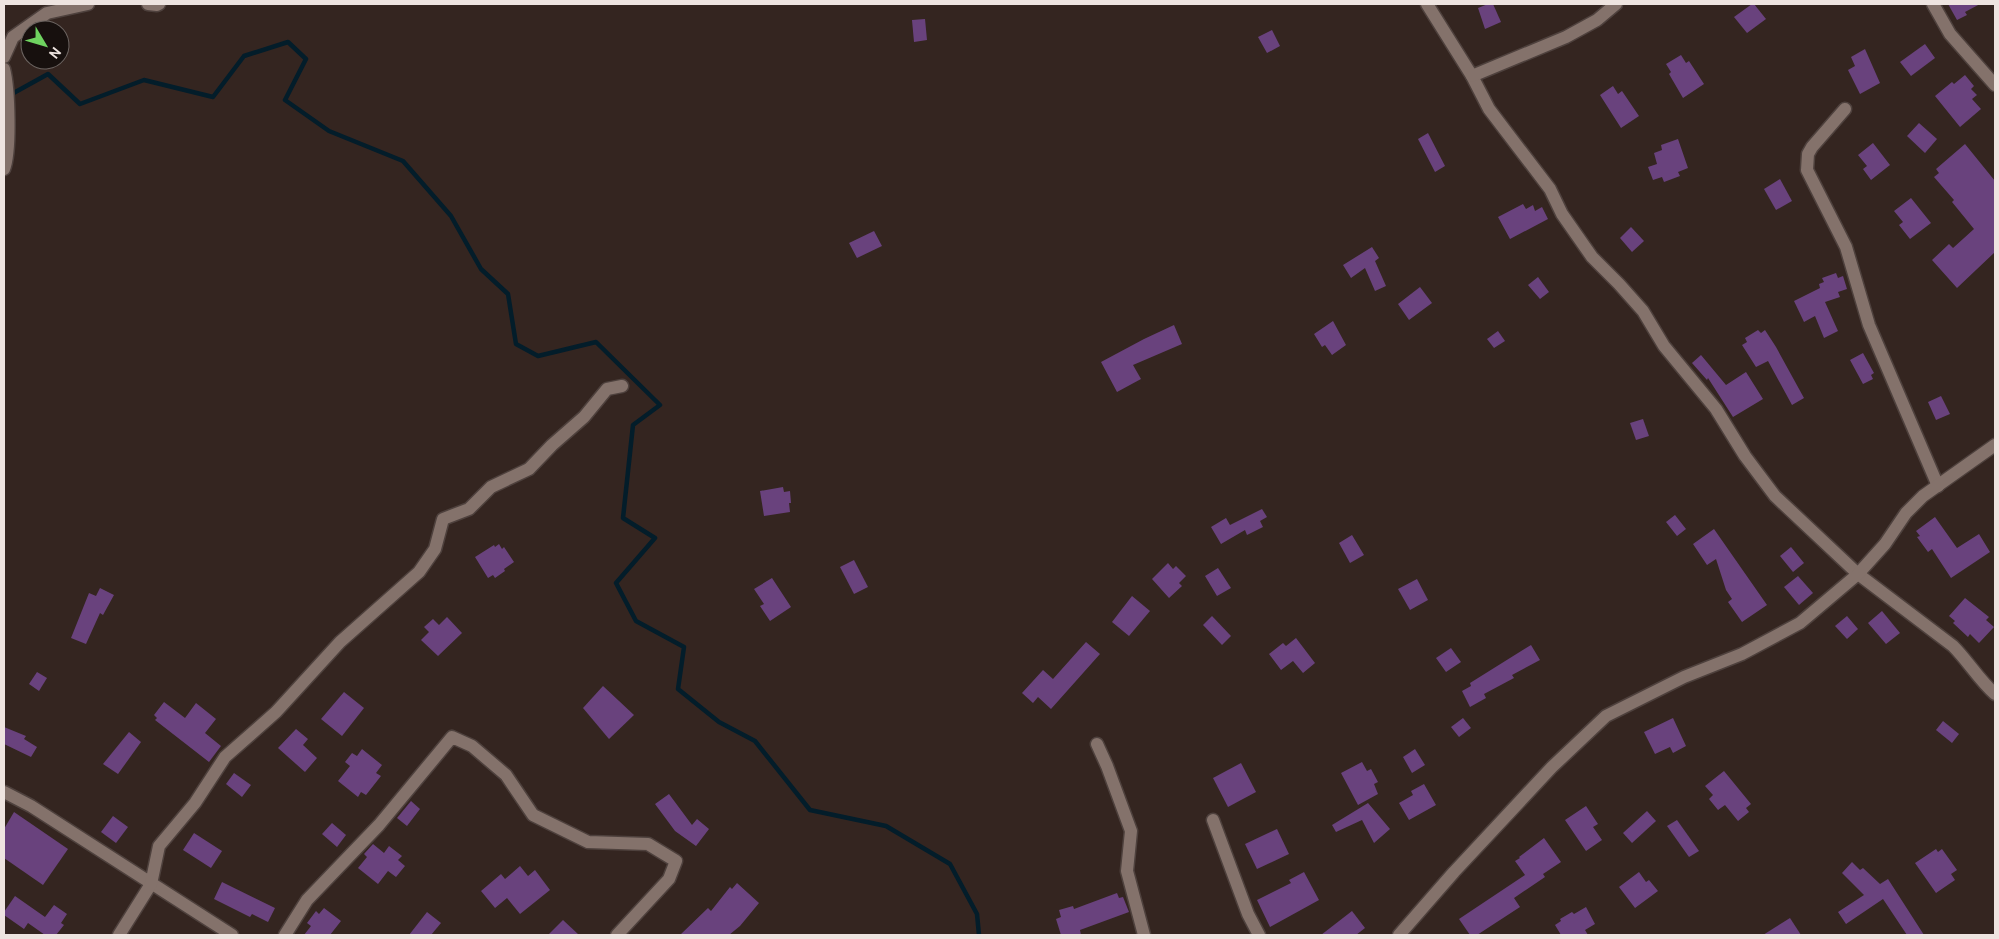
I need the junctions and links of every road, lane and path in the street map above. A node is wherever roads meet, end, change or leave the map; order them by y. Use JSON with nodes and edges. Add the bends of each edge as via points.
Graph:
{"nodes":[{"id":1,"x":88,"y":4,"type":"edge"},
{"id":2,"x":148,"y":4,"type":"edge"},
{"id":3,"x":159,"y":4,"type":"edge"},
{"id":4,"x":1427,"y":4,"type":"edge"},
{"id":5,"x":1616,"y":4,"type":"edge"},
{"id":6,"x":1934,"y":4,"type":"edge"},
{"id":7,"x":4,"y":57,"type":"edge"},
{"id":8,"x":4,"y":69,"type":"edge"},
{"id":9,"x":1472,"y":76,"type":"junction"},
{"id":10,"x":1995,"y":85,"type":"edge"},
{"id":11,"x":1846,"y":109,"type":"dead end"},
{"id":12,"x":4,"y":169,"type":"edge"},
{"id":13,"x":622,"y":386,"type":"dead end"},
{"id":14,"x":1995,"y":445,"type":"edge"},
{"id":15,"x":1938,"y":486,"type":"junction"},
{"id":16,"x":1858,"y":574,"type":"junction"},
{"id":17,"x":1995,"y":694,"type":"edge"},
{"id":18,"x":1097,"y":744,"type":"dead end"},
{"id":19,"x":4,"y":792,"type":"edge"},
{"id":20,"x":1213,"y":820,"type":"dead end"},
{"id":21,"x":151,"y":884,"type":"junction"},
{"id":22,"x":119,"y":935,"type":"edge"},
{"id":23,"x":232,"y":935,"type":"edge"},
{"id":24,"x":285,"y":935,"type":"edge"},
{"id":25,"x":617,"y":935,"type":"edge"},
{"id":26,"x":1144,"y":935,"type":"edge"},
{"id":27,"x":1259,"y":935,"type":"edge"},
{"id":28,"x":1399,"y":935,"type":"edge"}],
"edges":[{"from":1,"to":7,"type":"street","via":[[47,13],[13,37]]},
{"from":2,"to":3,"type":"street"},
{"from":4,"to":9,"type":"street"},
{"from":5,"to":9,"type":"street","via":[[1597,20],[1566,37]]},
{"from":6,"to":10,"type":"street","via":[[1950,34]]},
{"from":8,"to":12,"type":"street","via":[[9,122]]},
{"from":9,"to":16,"type":"street","via":[[1489,109],[1550,189],[1562,214],[1592,258],[1643,311],[1664,346],[1716,409],[1775,496]]},
{"from":11,"to":15,"type":"street","via":[[1812,146],[1807,170],[1846,247],[1869,325]]},
{"from":13,"to":21,"type":"street","via":[[607,389],[584,417],[529,469],[491,487],[469,509],[443,519],[435,549],[419,572],[340,642],[276,712],[225,757],[195,803],[159,846]]},
{"from":14,"to":15,"type":"street"},
{"from":15,"to":16,"type":"street","via":[[1906,513],[1885,544]]},
{"from":16,"to":17,"type":"street","via":[[1953,646]]},
{"from":16,"to":28,"type":"street","via":[[1800,623],[1742,654],[1684,677],[1606,716],[1545,774]]},
{"from":18,"to":26,"type":"street","via":[[1131,831],[1126,871]]},
{"from":19,"to":21,"type":"street"},
{"from":20,"to":27,"type":"street"},
{"from":21,"to":22,"type":"street"},
{"from":21,"to":23,"type":"street"},
{"from":24,"to":25,"type":"street","via":[[307,900],[379,825],[452,738],[472,746],[506,775],[533,815],[588,842],[648,844],[676,860],[669,878]]}]}
